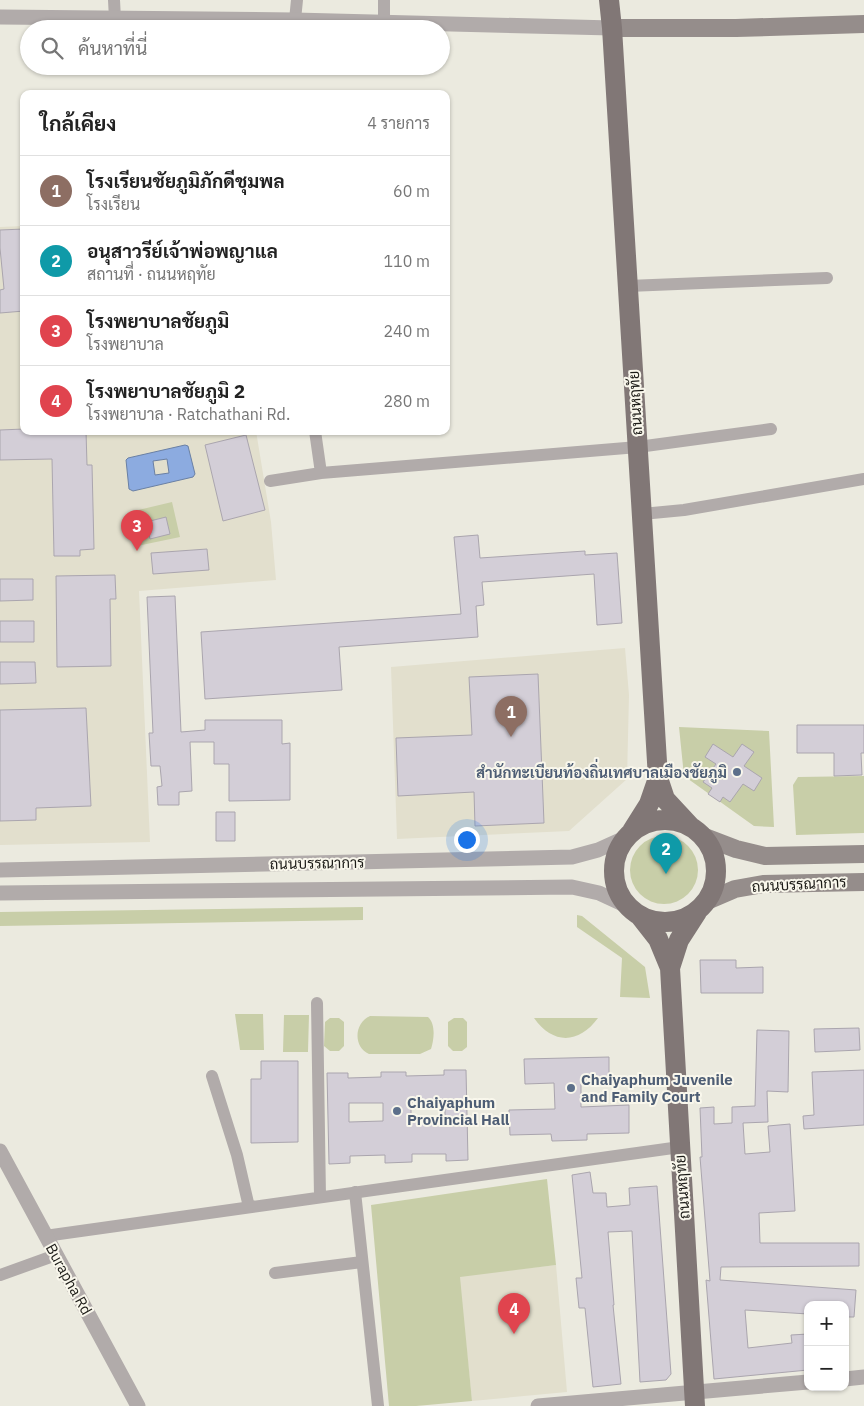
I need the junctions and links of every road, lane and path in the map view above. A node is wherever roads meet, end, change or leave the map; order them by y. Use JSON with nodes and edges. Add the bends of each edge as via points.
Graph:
{"nodes":[{"id":1,"x":114,"y":0,"type":"edge"},
{"id":2,"x":297,"y":0,"type":"edge"},
{"id":3,"x":384,"y":0,"type":"edge"},
{"id":4,"x":609,"y":0,"type":"edge"},
{"id":5,"x":620,"y":0,"type":"edge"},
{"id":6,"x":0,"y":18,"type":"edge"},
{"id":7,"x":115,"y":19,"type":"junction"},
{"id":8,"x":295,"y":20,"type":"joint"},
{"id":9,"x":384,"y":20,"type":"edge"},
{"id":10,"x":450,"y":24,"type":"edge"},
{"id":11,"x":864,"y":24,"type":"edge"},
{"id":12,"x":612,"y":28,"type":"junction"},
{"id":13,"x":827,"y":278,"type":"dead end"},
{"id":14,"x":628,"y":286,"type":"junction"},
{"id":15,"x":771,"y":430,"type":"dead end"},
{"id":16,"x":316,"y":435,"type":"edge"},
{"id":17,"x":638,"y":447,"type":"junction"},
{"id":18,"x":321,"y":473,"type":"junction"},
{"id":19,"x":864,"y":480,"type":"edge"},
{"id":20,"x":270,"y":481,"type":"dead end"},
{"id":21,"x":642,"y":514,"type":"junction"},
{"id":22,"x":658,"y":778,"type":"junction"},
{"id":23,"x":697,"y":831,"type":"junction"},
{"id":24,"x":630,"y":834,"type":"junction"},
{"id":25,"x":864,"y":854,"type":"edge"},
{"id":26,"x":445,"y":860,"type":"junction"},
{"id":27,"x":260,"y":865,"type":"junction"},
{"id":28,"x":0,"y":870,"type":"edge"},
{"id":29,"x":32,"y":870,"type":"junction"},
{"id":30,"x":864,"y":882,"type":"edge"},
{"id":31,"x":445,"y":888,"type":"junction"},
{"id":32,"x":261,"y":890,"type":"junction"},
{"id":33,"x":0,"y":893,"type":"edge"},
{"id":34,"x":32,"y":893,"type":"junction"},
{"id":35,"x":702,"y":906,"type":"junction"},
{"id":36,"x":633,"y":911,"type":"junction"},
{"id":37,"x":670,"y":968,"type":"junction"},
{"id":38,"x":316,"y":1003,"type":"dead end"},
{"id":39,"x":212,"y":1076,"type":"dead end"},
{"id":40,"x":680,"y":1147,"type":"junction"},
{"id":41,"x":0,"y":1151,"type":"edge"},
{"id":42,"x":355,"y":1192,"type":"junction"},
{"id":43,"x":320,"y":1197,"type":"junction"},
{"id":44,"x":249,"y":1207,"type":"junction"},
{"id":45,"x":45,"y":1236,"type":"junction"},
{"id":46,"x":56,"y":1256,"type":"junction"},
{"id":47,"x":362,"y":1262,"type":"junction"},
{"id":48,"x":275,"y":1273,"type":"dead end"},
{"id":49,"x":0,"y":1275,"type":"edge"},
{"id":50,"x":864,"y":1377,"type":"edge"},
{"id":51,"x":849,"y":1378,"type":"edge"},
{"id":52,"x":804,"y":1383,"type":"edge"},
{"id":53,"x":695,"y":1399,"type":"edge"},
{"id":54,"x":599,"y":1403,"type":"edge"},
{"id":55,"x":138,"y":1406,"type":"edge"},
{"id":56,"x":378,"y":1406,"type":"edge"},
{"id":57,"x":538,"y":1406,"type":"edge"}],
"edges":[{"from":1,"to":7,"type":"street"},
{"from":2,"to":8,"type":"street"},
{"from":3,"to":9,"type":"street"},
{"from":4,"to":12,"type":"main road","name":"ถนนหฤทัย"},
{"from":5,"to":12,"type":"main road"},
{"from":6,"to":7,"type":"street"},
{"from":7,"to":8,"type":"street"},
{"from":10,"to":12,"type":"street"},
{"from":11,"to":12,"type":"main road"},
{"from":12,"to":14,"type":"main road","name":"ถนนหฤทัย"},
{"from":13,"to":14,"type":"street"},
{"from":14,"to":17,"type":"main road","name":"ถนนหฤทัย"},
{"from":15,"to":17,"type":"street"},
{"from":16,"to":18,"type":"street"},
{"from":17,"to":18,"type":"street"},
{"from":17,"to":21,"type":"main road","name":"ถนนหฤทัย"},
{"from":18,"to":20,"type":"street"},
{"from":19,"to":21,"type":"street"},
{"from":21,"to":22,"type":"main road","name":"ถนนหฤทัย"},
{"from":22,"to":23,"type":"main road","name":"ถนนหฤทัย","via":[[665,799]]},
{"from":22,"to":24,"type":"main road","name":"ถนนหฤทัย","via":[[649,804]]},
{"from":23,"to":24,"type":"main road","via":[[677,821],[663,820],[647,823]]},
{"from":23,"to":25,"type":"main road","name":"ถนนบรรณาการ","via":[[736,849],[765,856]]},
{"from":23,"to":35,"type":"main road","via":[[711,848],[716,867],[714,887]]},
{"from":24,"to":26,"type":"street","name":"ถนนบรรณาการ","via":[[598,850],[572,857]]},
{"from":24,"to":36,"type":"main road","via":[[621,844],[615,859],[614,876],[618,892]]},
{"from":26,"to":27,"type":"street","name":"ถนนบรรณาการ"},
{"from":26,"to":31,"type":"street"},
{"from":27,"to":29,"type":"street","name":"ถนนบรรณาการ"},
{"from":27,"to":32,"type":"street"},
{"from":28,"to":29,"type":"street","name":"ถนนบรรณาการ"},
{"from":29,"to":34,"type":"street"},
{"from":30,"to":35,"type":"main road","name":"ถนนบรรณาการ","via":[[763,884],[735,889]]},
{"from":31,"to":32,"type":"street","name":"ถนนบรรณาการ"},
{"from":31,"to":36,"type":"street","name":"ถนนบรรณาการ","via":[[572,887],[599,892]]},
{"from":32,"to":34,"type":"street","name":"ถนนบรรณาการ"},
{"from":33,"to":34,"type":"street","name":"ถนนบรรณาการ"},
{"from":35,"to":36,"type":"main road","via":[[684,919],[669,922],[654,921]]},
{"from":35,"to":37,"type":"main road","name":"ถนนหฤทัย","via":[[679,940]]},
{"from":36,"to":37,"type":"main road","name":"ถนนหฤทัย","via":[[658,939]]},
{"from":37,"to":40,"type":"main road","name":"ถนนหฤทัย"},
{"from":38,"to":43,"type":"street"},
{"from":39,"to":44,"type":"street","via":[[237,1155]]},
{"from":40,"to":42,"type":"street"},
{"from":40,"to":53,"type":"main road","name":"ถนนหฤทัย"},
{"from":41,"to":45,"type":"street","name":"Burapha Rd"},
{"from":42,"to":43,"type":"street"},
{"from":42,"to":47,"type":"street"},
{"from":43,"to":44,"type":"street"},
{"from":44,"to":45,"type":"street"},
{"from":45,"to":46,"type":"street","name":"Burapha Rd"},
{"from":46,"to":49,"type":"street"},
{"from":46,"to":55,"type":"street","name":"Burapha Rd"},
{"from":47,"to":48,"type":"street"},
{"from":47,"to":56,"type":"street"},
{"from":50,"to":51,"type":"street"},
{"from":52,"to":53,"type":"street"},
{"from":53,"to":54,"type":"street"},
{"from":54,"to":57,"type":"street"}]}
